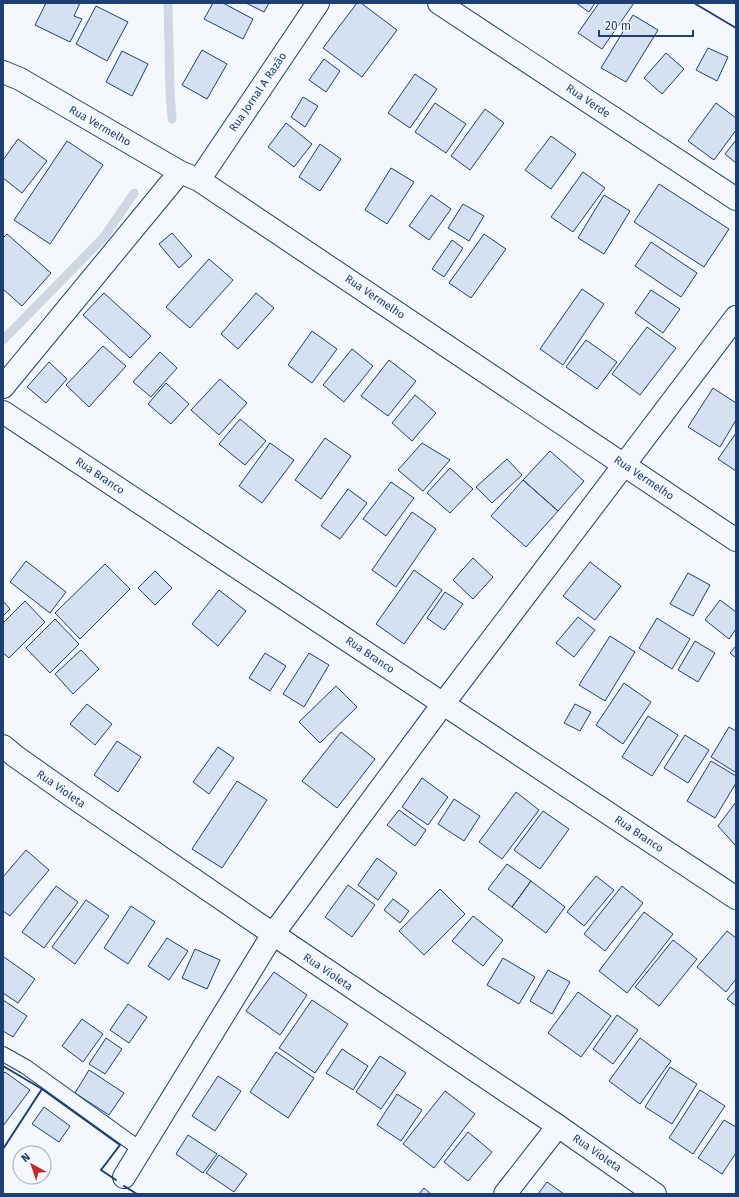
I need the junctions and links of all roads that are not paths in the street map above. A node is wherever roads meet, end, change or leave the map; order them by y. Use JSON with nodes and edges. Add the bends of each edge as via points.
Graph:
{"nodes":[{"id":1,"x":318,"y":3,"type":"edge"},
{"id":2,"x":439,"y":3,"type":"edge"},
{"id":3,"x":3,"y":72,"type":"edge"},
{"id":4,"x":190,"y":176,"type":"junction"},
{"id":5,"x":736,"y":199,"type":"edge"},
{"id":6,"x":736,"y":317,"type":"edge"},
{"id":7,"x":3,"y":387,"type":"edge"},
{"id":8,"x":3,"y":412,"type":"edge"},
{"id":9,"x":624,"y":464,"type":"junction"},
{"id":10,"x":736,"y":540,"type":"edge"},
{"id":11,"x":443,"y":704,"type":"junction"},
{"id":12,"x":3,"y":746,"type":"edge"},
{"id":13,"x":736,"y":898,"type":"edge"},
{"id":14,"x":272,"y":934,"type":"junction"},
{"id":15,"x":3,"y":1054,"type":"edge"},
{"id":16,"x":558,"y":1126,"type":"junction"},
{"id":17,"x":140,"y":1149,"type":"junction"},
{"id":18,"x":124,"y":1177,"type":"dead end"},
{"id":19,"x":505,"y":1194,"type":"edge"},
{"id":20,"x":656,"y":1194,"type":"edge"}],
"edges":[{"from":1,"to":4,"type":"street","name":"Rua Jornal A Razão"},
{"from":2,"to":5,"type":"street","name":"Rua Verde"},
{"from":3,"to":4,"type":"street","name":"Rua Vermelho","via":[[20,79]]},
{"from":4,"to":7,"type":"street","name":"Rua Jornal A Razão"},
{"from":4,"to":9,"type":"street","name":"Rua Vermelho"},
{"from":6,"to":9,"type":"street"},
{"from":8,"to":11,"type":"street","name":"Rua Branco"},
{"from":9,"to":10,"type":"street","name":"Rua Vermelho"},
{"from":9,"to":11,"type":"street"},
{"from":11,"to":13,"type":"street","name":"Rua Branco"},
{"from":11,"to":14,"type":"street"},
{"from":12,"to":14,"type":"street","name":"Rua Violeta"},
{"from":14,"to":16,"type":"street","name":"Rua Violeta"},
{"from":14,"to":17,"type":"street"},
{"from":15,"to":17,"type":"lane","via":[[26,1067]]},
{"from":16,"to":19,"type":"street"},
{"from":16,"to":20,"type":"street","name":"Rua Violeta"},
{"from":17,"to":18,"type":"street"}]}
